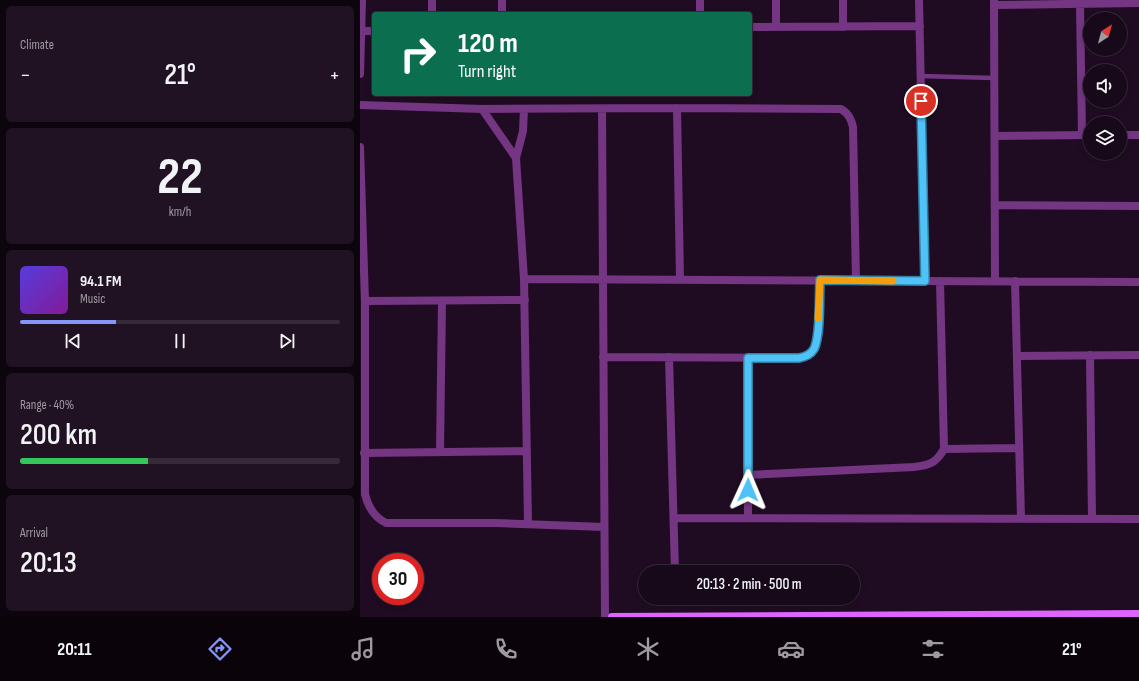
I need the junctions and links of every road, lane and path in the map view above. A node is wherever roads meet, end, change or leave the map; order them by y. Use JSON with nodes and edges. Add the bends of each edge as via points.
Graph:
{"nodes":[{"id":1,"x":362,"y":0,"type":"edge"},
{"id":2,"x":432,"y":0,"type":"edge"},
{"id":3,"x":502,"y":0,"type":"edge"},
{"id":4,"x":700,"y":0,"type":"edge"},
{"id":5,"x":776,"y":0,"type":"edge"},
{"id":6,"x":843,"y":0,"type":"edge"},
{"id":7,"x":919,"y":0,"type":"edge"},
{"id":8,"x":994,"y":2,"type":"edge"},
{"id":9,"x":1139,"y":3,"type":"edge"},
{"id":10,"x":1080,"y":4,"type":"junction"},
{"id":11,"x":432,"y":12,"type":"edge"},
{"id":12,"x":502,"y":12,"type":"edge"},
{"id":13,"x":700,"y":12,"type":"edge"},
{"id":14,"x":920,"y":26,"type":"junction"},
{"id":15,"x":776,"y":27,"type":"junction"},
{"id":16,"x":843,"y":27,"type":"junction"},
{"id":17,"x":752,"y":28,"type":"edge"},
{"id":18,"x":362,"y":31,"type":"junction"},
{"id":19,"x":372,"y":31,"type":"edge"},
{"id":20,"x":360,"y":74,"type":"edge"},
{"id":21,"x":921,"y":76,"type":"junction"},
{"id":22,"x":994,"y":78,"type":"junction"},
{"id":23,"x":360,"y":105,"type":"edge"},
{"id":24,"x":677,"y":108,"type":"junction"},
{"id":25,"x":482,"y":109,"type":"junction"},
{"id":26,"x":524,"y":109,"type":"junction"},
{"id":27,"x":602,"y":109,"type":"junction"},
{"id":28,"x":1085,"y":116,"type":"edge"},
{"id":29,"x":1083,"y":135,"type":"edge"},
{"id":30,"x":1127,"y":135,"type":"edge"},
{"id":31,"x":1139,"y":135,"type":"edge"},
{"id":32,"x":995,"y":136,"type":"junction"},
{"id":33,"x":360,"y":147,"type":"edge"},
{"id":34,"x":516,"y":158,"type":"junction"},
{"id":35,"x":995,"y":205,"type":"junction"},
{"id":36,"x":1139,"y":206,"type":"edge"},
{"id":37,"x":524,"y":279,"type":"junction"},
{"id":38,"x":603,"y":280,"type":"junction"},
{"id":39,"x":680,"y":280,"type":"junction"},
{"id":40,"x":820,"y":280,"type":"junction"},
{"id":41,"x":856,"y":281,"type":"junction"},
{"id":42,"x":925,"y":281,"type":"junction"},
{"id":43,"x":940,"y":281,"type":"junction"},
{"id":44,"x":995,"y":281,"type":"junction"},
{"id":45,"x":1016,"y":281,"type":"junction"},
{"id":46,"x":1139,"y":282,"type":"edge"},
{"id":47,"x":525,"y":300,"type":"junction"},
{"id":48,"x":365,"y":301,"type":"junction"},
{"id":49,"x":442,"y":301,"type":"junction"},
{"id":50,"x":1090,"y":355,"type":"junction"},
{"id":51,"x":1139,"y":355,"type":"edge"},
{"id":52,"x":1017,"y":356,"type":"junction"},
{"id":53,"x":604,"y":357,"type":"junction"},
{"id":54,"x":669,"y":357,"type":"junction"},
{"id":55,"x":748,"y":358,"type":"junction"},
{"id":56,"x":1019,"y":448,"type":"junction"},
{"id":57,"x":944,"y":449,"type":"junction"},
{"id":58,"x":527,"y":451,"type":"junction"},
{"id":59,"x":440,"y":452,"type":"junction"},
{"id":60,"x":364,"y":453,"type":"junction"},
{"id":61,"x":748,"y":475,"type":"junction"},
{"id":62,"x":675,"y":518,"type":"junction"},
{"id":63,"x":748,"y":518,"type":"junction"},
{"id":64,"x":1021,"y":519,"type":"junction"},
{"id":65,"x":1092,"y":519,"type":"junction"},
{"id":66,"x":1139,"y":519,"type":"edge"},
{"id":67,"x":528,"y":524,"type":"junction"},
{"id":68,"x":604,"y":527,"type":"junction"},
{"id":69,"x":675,"y":565,"type":"edge"},
{"id":70,"x":1139,"y":614,"type":"edge"},
{"id":71,"x":605,"y":617,"type":"edge"},
{"id":72,"x":612,"y":617,"type":"edge"}],
"edges":[{"from":1,"to":18,"type":"street"},
{"from":2,"to":11,"type":"street"},
{"from":3,"to":12,"type":"street"},
{"from":4,"to":13,"type":"street"},
{"from":5,"to":15,"type":"street"},
{"from":6,"to":16,"type":"street"},
{"from":7,"to":14,"type":"street"},
{"from":8,"to":10,"type":"street"},
{"from":8,"to":22,"type":"street"},
{"from":9,"to":10,"type":"street"},
{"from":10,"to":28,"type":"street"},
{"from":14,"to":16,"type":"street"},
{"from":14,"to":21,"type":"street"},
{"from":15,"to":16,"type":"street"},
{"from":15,"to":17,"type":"street"},
{"from":18,"to":19,"type":"street"},
{"from":18,"to":20,"type":"street"},
{"from":21,"to":22,"type":"lane"},
{"from":21,"to":42,"type":"street"},
{"from":22,"to":32,"type":"street"},
{"from":23,"to":25,"type":"street"},
{"from":24,"to":27,"type":"street"},
{"from":24,"to":39,"type":"street"},
{"from":24,"to":41,"type":"street","via":[[835,109],[847,113],[853,127]]},
{"from":25,"to":26,"type":"street"},
{"from":25,"to":34,"type":"street"},
{"from":26,"to":27,"type":"street"},
{"from":26,"to":34,"type":"street"},
{"from":27,"to":38,"type":"street"},
{"from":29,"to":32,"type":"street"},
{"from":30,"to":31,"type":"street"},
{"from":32,"to":35,"type":"street"},
{"from":33,"to":48,"type":"street"},
{"from":34,"to":37,"type":"street"},
{"from":35,"to":36,"type":"street"},
{"from":35,"to":44,"type":"street"},
{"from":37,"to":38,"type":"street"},
{"from":37,"to":47,"type":"street"},
{"from":38,"to":39,"type":"street"},
{"from":38,"to":53,"type":"street"},
{"from":39,"to":40,"type":"street"},
{"from":40,"to":41,"type":"street"},
{"from":40,"to":55,"type":"street","via":[[818,336],[811,352],[806,357],[799,358]]},
{"from":41,"to":42,"type":"street"},
{"from":42,"to":43,"type":"street"},
{"from":43,"to":44,"type":"street"},
{"from":43,"to":57,"type":"street"},
{"from":44,"to":45,"type":"street"},
{"from":45,"to":46,"type":"street"},
{"from":45,"to":52,"type":"street"},
{"from":47,"to":49,"type":"street"},
{"from":47,"to":58,"type":"street"},
{"from":48,"to":49,"type":"street"},
{"from":48,"to":60,"type":"street"},
{"from":49,"to":59,"type":"street"},
{"from":50,"to":51,"type":"street"},
{"from":50,"to":52,"type":"street"},
{"from":50,"to":65,"type":"street"},
{"from":52,"to":56,"type":"street"},
{"from":53,"to":54,"type":"street"},
{"from":53,"to":68,"type":"street"},
{"from":54,"to":55,"type":"street"},
{"from":54,"to":62,"type":"street"},
{"from":55,"to":61,"type":"street"},
{"from":56,"to":57,"type":"street"},
{"from":56,"to":64,"type":"street"},
{"from":57,"to":61,"type":"street","via":[[938,459],[914,468]]},
{"from":58,"to":59,"type":"street"},
{"from":58,"to":67,"type":"street"},
{"from":59,"to":60,"type":"street"},
{"from":60,"to":67,"type":"street","via":[[365,494],[370,509],[380,520]]},
{"from":61,"to":63,"type":"street"},
{"from":62,"to":63,"type":"street"},
{"from":62,"to":69,"type":"street"},
{"from":63,"to":64,"type":"street"},
{"from":64,"to":65,"type":"street"},
{"from":65,"to":66,"type":"street"},
{"from":67,"to":68,"type":"street"},
{"from":68,"to":71,"type":"street"},
{"from":70,"to":72,"type":"street"}]}
